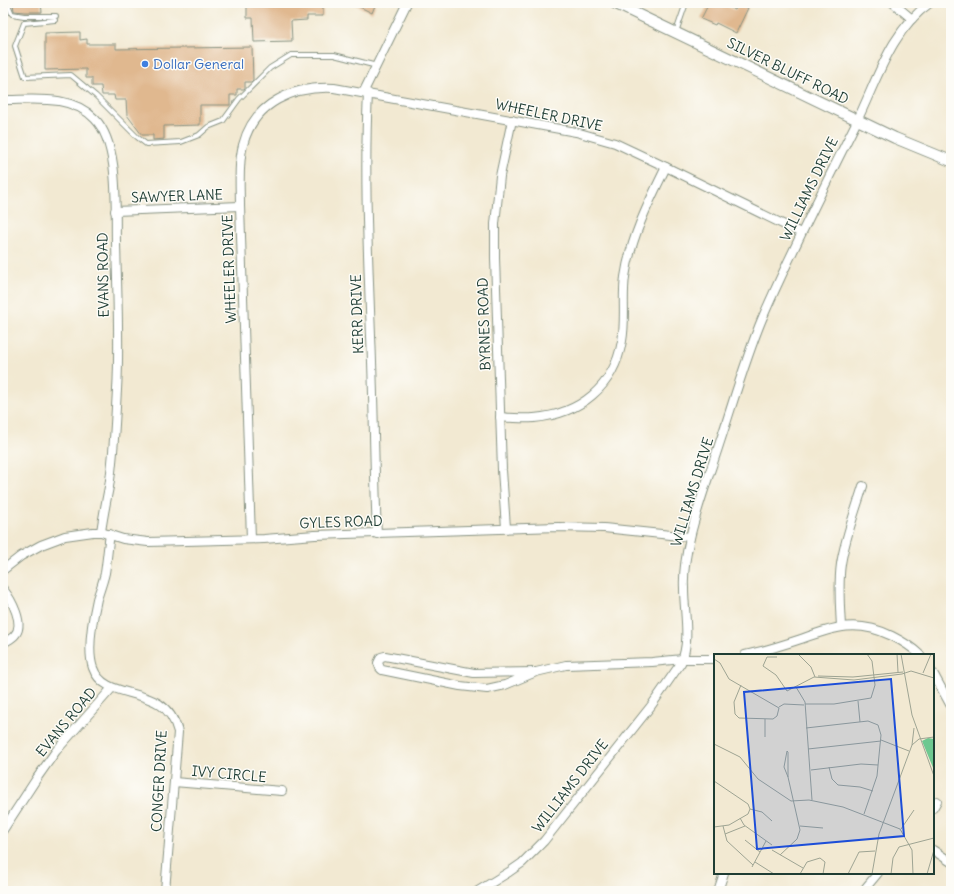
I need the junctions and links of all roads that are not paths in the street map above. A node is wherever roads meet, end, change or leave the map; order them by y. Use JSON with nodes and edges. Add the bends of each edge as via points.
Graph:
{"nodes":[{"id":1,"x":9,"y":3,"type":"edge"},
{"id":2,"x":407,"y":3,"type":"edge"},
{"id":3,"x":614,"y":3,"type":"edge"},
{"id":4,"x":686,"y":3,"type":"edge"},
{"id":5,"x":893,"y":3,"type":"edge"},
{"id":6,"x":930,"y":3,"type":"edge"},
{"id":7,"x":912,"y":19,"type":"junction"},
{"id":8,"x":676,"y":32,"type":"junction"},
{"id":9,"x":377,"y":66,"type":"junction"},
{"id":10,"x":365,"y":93,"type":"junction"},
{"id":11,"x":3,"y":100,"type":"edge"},
{"id":12,"x":512,"y":120,"type":"junction"},
{"id":13,"x":858,"y":120,"type":"junction"},
{"id":14,"x":951,"y":161,"type":"edge"},
{"id":15,"x":666,"y":166,"type":"junction"},
{"id":16,"x":240,"y":206,"type":"junction"},
{"id":17,"x":115,"y":211,"type":"junction"},
{"id":18,"x":802,"y":233,"type":"junction"},
{"id":19,"x":500,"y":417,"type":"junction"},
{"id":20,"x":863,"y":486,"type":"dead end"},
{"id":21,"x":506,"y":528,"type":"junction"},
{"id":22,"x":106,"y":533,"type":"junction"},
{"id":23,"x":377,"y":534,"type":"junction"},
{"id":24,"x":690,"y":537,"type":"junction"},
{"id":25,"x":251,"y":539,"type":"junction"},
{"id":26,"x":3,"y":570,"type":"edge"},
{"id":27,"x":3,"y":589,"type":"edge"},
{"id":28,"x":841,"y":627,"type":"junction"},
{"id":29,"x":3,"y":643,"type":"edge"},
{"id":30,"x":750,"y":654,"type":"edge"},
{"id":31,"x":919,"y":654,"type":"edge"},
{"id":32,"x":683,"y":658,"type":"junction"},
{"id":33,"x":714,"y":659,"type":"edge"},
{"id":34,"x":536,"y":672,"type":"junction"},
{"id":35,"x":934,"y":675,"type":"edge"},
{"id":36,"x":112,"y":688,"type":"junction"},
{"id":37,"x":951,"y":706,"type":"edge"},
{"id":38,"x":174,"y":782,"type":"junction"},
{"id":39,"x":282,"y":791,"type":"dead end"},
{"id":40,"x":3,"y":830,"type":"edge"},
{"id":41,"x":934,"y":851,"type":"edge"},
{"id":42,"x":951,"y":862,"type":"edge"},
{"id":43,"x":724,"y":874,"type":"edge"},
{"id":44,"x":877,"y":874,"type":"edge"},
{"id":45,"x":165,"y":891,"type":"edge"},
{"id":46,"x":478,"y":891,"type":"edge"},
{"id":47,"x":718,"y":891,"type":"edge"},
{"id":48,"x":863,"y":891,"type":"edge"}],
"edges":[{"from":1,"to":9,"type":"lane","via":[[12,14],[56,18],[24,23],[15,46],[25,77],[71,75],[146,144],[181,142],[223,121],[239,98],[270,68],[291,55],[334,55]]},
{"from":2,"to":9,"type":"street","name":"KERR DRIVE"},
{"from":3,"to":8,"type":"street","name":"SILVER BLUFF ROAD"},
{"from":4,"to":8,"type":"lane"},
{"from":5,"to":7,"type":"street"},
{"from":6,"to":7,"type":"street","name":"WILLIAMS DRIVE"},
{"from":7,"to":13,"type":"street","name":"WILLIAMS DRIVE","via":[[893,44]]},
{"from":8,"to":13,"type":"street","name":"SILVER BLUFF ROAD"},
{"from":9,"to":10,"type":"street","name":"KERR DRIVE"},
{"from":10,"to":12,"type":"street","name":"WHEELER DRIVE"},
{"from":10,"to":16,"type":"street","name":"WHEELER DRIVE","via":[[334,88],[313,88],[292,93],[264,108],[253,121],[243,145]]},
{"from":10,"to":23,"type":"street","name":"KERR DRIVE"},
{"from":11,"to":17,"type":"street","name":"EVANS ROAD","via":[[62,101],[79,106],[95,118],[105,134],[111,151]]},
{"from":12,"to":15,"type":"street","name":"WHEELER DRIVE","via":[[576,132],[615,143]]},
{"from":12,"to":19,"type":"street","name":"BYRNES ROAD","via":[[500,176],[495,224]]},
{"from":13,"to":14,"type":"street","name":"SILVER BLUFF ROAD"},
{"from":13,"to":18,"type":"street","name":"WILLIAMS DRIVE"},
{"from":15,"to":18,"type":"street","name":"WHEELER DRIVE"},
{"from":15,"to":19,"type":"street","via":[[633,240],[625,277],[624,329],[620,353],[612,372],[598,390],[572,409],[534,418]]},
{"from":16,"to":17,"type":"street","name":"SAWYER LANE"},
{"from":16,"to":25,"type":"street","name":"WHEELER DRIVE"},
{"from":17,"to":22,"type":"street","name":"EVANS ROAD","via":[[117,390]]},
{"from":18,"to":24,"type":"street","name":"WILLIAMS DRIVE","via":[[775,289],[749,353]]},
{"from":19,"to":21,"type":"street","name":"BYRNES ROAD"},
{"from":20,"to":28,"type":"street","via":[[841,564]]},
{"from":21,"to":23,"type":"street","name":"GYLES ROAD"},
{"from":21,"to":24,"type":"street","name":"GYLES ROAD","via":[[604,528]]},
{"from":22,"to":25,"type":"street","name":"GYLES ROAD","via":[[123,539],[148,542]]},
{"from":22,"to":26,"type":"street","name":"GYLES ROAD","via":[[77,533],[52,540],[29,551]]},
{"from":22,"to":36,"type":"street","name":"EVANS ROAD","via":[[104,574],[94,616],[91,655],[98,677]]},
{"from":23,"to":25,"type":"street","name":"GYLES ROAD"},
{"from":24,"to":32,"type":"street","name":"WILLIAMS DRIVE","via":[[684,572],[686,642]]},
{"from":27,"to":29,"type":"street","via":[[14,608],[19,625],[14,637]]},
{"from":28,"to":30,"type":"street"},
{"from":28,"to":31,"type":"street","via":[[880,631],[901,641]]},
{"from":32,"to":33,"type":"street"},
{"from":32,"to":34,"type":"street","via":[[652,662],[566,665]]},
{"from":32,"to":46,"type":"street","name":"WILLIAMS DRIVE","via":[[651,706],[544,841],[522,863]]},
{"from":34,"to":34,"type":"street","via":[[474,673],[388,656],[382,657],[378,663],[382,670],[486,689],[500,687]]},
{"from":35,"to":37,"type":"street"},
{"from":36,"to":38,"type":"street","name":"CONGER DRIVE","via":[[152,699],[173,719],[178,732]]},
{"from":36,"to":40,"type":"street","name":"EVANS ROAD","via":[[56,752]]},
{"from":38,"to":39,"type":"street","name":"IVY CIRCLE"},
{"from":38,"to":45,"type":"street","name":"CONGER DRIVE"},
{"from":41,"to":42,"type":"street"},
{"from":43,"to":47,"type":"street"},
{"from":44,"to":48,"type":"street"}]}
